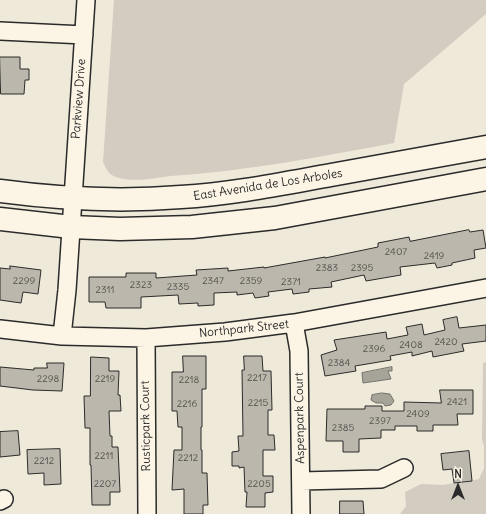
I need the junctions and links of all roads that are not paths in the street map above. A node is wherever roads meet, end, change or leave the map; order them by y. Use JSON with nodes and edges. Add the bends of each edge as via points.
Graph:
{"nodes":[{"id":1,"x":86,"y":0,"type":"edge"},
{"id":2,"x":0,"y":31,"type":"edge"},
{"id":3,"x":84,"y":35,"type":"junction"},
{"id":4,"x":486,"y":147,"type":"edge"},
{"id":5,"x":486,"y":179,"type":"edge"},
{"id":6,"x":0,"y":191,"type":"edge"},
{"id":7,"x":73,"y":198,"type":"junction"},
{"id":8,"x":0,"y":219,"type":"edge"},
{"id":9,"x":71,"y":227,"type":"junction"},
{"id":10,"x":486,"y":288,"type":"edge"},
{"id":11,"x":294,"y":323,"type":"junction"},
{"id":12,"x":0,"y":329,"type":"edge"},
{"id":13,"x":62,"y":336,"type":"junction"},
{"id":14,"x":146,"y":338,"type":"junction"},
{"id":15,"x":404,"y":468,"type":"dead end"},
{"id":16,"x":301,"y":481,"type":"junction"},
{"id":17,"x":147,"y":514,"type":"edge"},
{"id":18,"x":301,"y":514,"type":"edge"}],
"edges":[{"from":1,"to":3,"type":"street","name":"Parkview Drive"},
{"from":2,"to":3,"type":"street"},
{"from":3,"to":7,"type":"street","name":"Parkview Drive"},
{"from":4,"to":7,"type":"main road","name":"East Avenida de Los Arboles","via":[[226,193],[180,198]]},
{"from":5,"to":9,"type":"main road","via":[[275,218],[232,223],[120,229]]},
{"from":6,"to":7,"type":"main road","name":"East Avenida de Los Arboles"},
{"from":7,"to":9,"type":"street","name":"Parkview Drive"},
{"from":8,"to":9,"type":"main road"},
{"from":9,"to":13,"type":"street","name":"Parkview Drive"},
{"from":10,"to":11,"type":"street","name":"Northpark Street"},
{"from":11,"to":14,"type":"street","name":"Northpark Street"},
{"from":11,"to":16,"type":"street","name":"Aspenpark Court","via":[[299,351]]},
{"from":12,"to":13,"type":"street","name":"Northpark Street"},
{"from":13,"to":14,"type":"street","name":"Northpark Street"},
{"from":14,"to":17,"type":"street","name":"Rusticpark Court"},
{"from":15,"to":16,"type":"street","via":[[380,479]]},
{"from":16,"to":18,"type":"street","name":"Aspenpark Court"}]}
